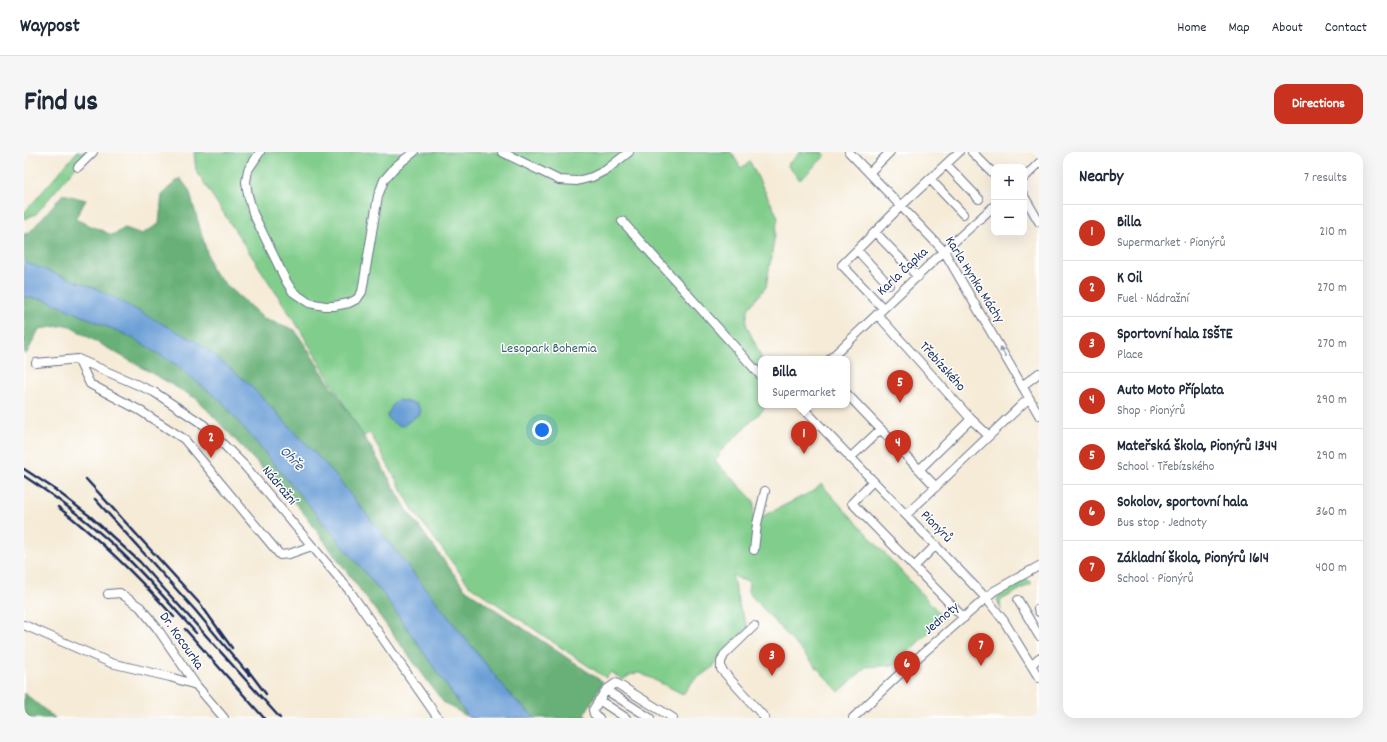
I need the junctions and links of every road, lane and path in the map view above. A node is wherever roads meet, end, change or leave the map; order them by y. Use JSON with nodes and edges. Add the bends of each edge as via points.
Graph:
{"nodes":[{"id":1,"x":93,"y":152,"type":"edge"},
{"id":2,"x":260,"y":152,"type":"edge"},
{"id":3,"x":414,"y":152,"type":"edge"},
{"id":4,"x":502,"y":152,"type":"edge"},
{"id":5,"x":629,"y":152,"type":"edge"},
{"id":6,"x":849,"y":152,"type":"edge"},
{"id":7,"x":890,"y":152,"type":"edge"},
{"id":8,"x":959,"y":152,"type":"edge"},
{"id":9,"x":972,"y":152,"type":"edge"},
{"id":10,"x":1039,"y":163,"type":"edge"},
{"id":11,"x":946,"y":164,"type":"junction"},
{"id":12,"x":78,"y":167,"type":"dead end"},
{"id":13,"x":991,"y":171,"type":"edge"},
{"id":14,"x":869,"y":173,"type":"junction"},
{"id":15,"x":1027,"y":175,"type":"edge"},
{"id":16,"x":930,"y":179,"type":"junction"},
{"id":17,"x":978,"y":199,"type":"dead end"},
{"id":18,"x":1026,"y":200,"type":"edge"},
{"id":19,"x":901,"y":206,"type":"junction"},
{"id":20,"x":991,"y":209,"type":"edge"},
{"id":21,"x":963,"y":214,"type":"dead end"},
{"id":22,"x":622,"y":221,"type":"dead end"},
{"id":23,"x":1039,"y":222,"type":"edge"},
{"id":24,"x":876,"y":232,"type":"junction"},
{"id":25,"x":857,"y":250,"type":"junction"},
{"id":26,"x":944,"y":251,"type":"junction"},
{"id":27,"x":918,"y":277,"type":"junction"},
{"id":28,"x":889,"y":285,"type":"dead end"},
{"id":29,"x":883,"y":308,"type":"junction"},
{"id":30,"x":877,"y":314,"type":"junction"},
{"id":31,"x":833,"y":356,"type":"edge"},
{"id":32,"x":78,"y":359,"type":"junction"},
{"id":33,"x":36,"y":363,"type":"dead end"},
{"id":34,"x":1039,"y":372,"type":"edge"},
{"id":35,"x":758,"y":373,"type":"edge"},
{"id":36,"x":1022,"y":386,"type":"junction"},
{"id":37,"x":850,"y":397,"type":"edge"},
{"id":38,"x":1029,"y":398,"type":"junction"},
{"id":39,"x":803,"y":408,"type":"edge"},
{"id":40,"x":1039,"y":415,"type":"edge"},
{"id":41,"x":971,"y":419,"type":"junction"},
{"id":42,"x":881,"y":429,"type":"junction"},
{"id":43,"x":988,"y":435,"type":"junction"},
{"id":44,"x":850,"y":458,"type":"junction"},
{"id":45,"x":920,"y":469,"type":"junction"},
{"id":46,"x":873,"y":481,"type":"junction"},
{"id":47,"x":936,"y":487,"type":"junction"},
{"id":48,"x":765,"y":491,"type":"dead end"},
{"id":49,"x":906,"y":515,"type":"junction"},
{"id":50,"x":936,"y":545,"type":"junction"},
{"id":51,"x":312,"y":546,"type":"junction"},
{"id":52,"x":754,"y":550,"type":"dead end"},
{"id":53,"x":1039,"y":566,"type":"edge"},
{"id":54,"x":914,"y":567,"type":"junction"},
{"id":55,"x":108,"y":594,"type":"dead end"},
{"id":56,"x":986,"y":598,"type":"junction"},
{"id":57,"x":1018,"y":600,"type":"dead end"},
{"id":58,"x":964,"y":618,"type":"junction"},
{"id":59,"x":24,"y":625,"type":"edge"},
{"id":60,"x":754,"y":626,"type":"dead end"},
{"id":61,"x":1039,"y":636,"type":"edge"},
{"id":62,"x":1039,"y":658,"type":"edge"},
{"id":63,"x":1031,"y":665,"type":"junction"},
{"id":64,"x":1039,"y":678,"type":"edge"},
{"id":65,"x":196,"y":685,"type":"junction"},
{"id":66,"x":606,"y":690,"type":"junction"},
{"id":67,"x":599,"y":700,"type":"junction"},
{"id":68,"x":224,"y":718,"type":"edge"},
{"id":69,"x":438,"y":718,"type":"edge"},
{"id":70,"x":599,"y":718,"type":"edge"},
{"id":71,"x":626,"y":718,"type":"edge"},
{"id":72,"x":650,"y":718,"type":"edge"},
{"id":73,"x":673,"y":718,"type":"edge"},
{"id":74,"x":765,"y":718,"type":"edge"},
{"id":75,"x":853,"y":718,"type":"edge"}],
"edges":[{"from":1,"to":12,"type":"street"},
{"from":2,"to":3,"type":"street","via":[[248,170],[246,182],[253,213],[293,292],[309,303],[334,306],[349,303],[362,292],[378,196],[384,180],[396,166]]},
{"from":4,"to":5,"type":"street","via":[[559,180],[577,181],[606,170]]},
{"from":6,"to":14,"type":"street","name":"Karla Hynka Máchy"},
{"from":7,"to":14,"type":"street"},
{"from":8,"to":11,"type":"street"},
{"from":9,"to":13,"type":"street"},
{"from":10,"to":15,"type":"street"},
{"from":11,"to":16,"type":"street"},
{"from":11,"to":17,"type":"street"},
{"from":14,"to":19,"type":"street","name":"Karla Hynka Máchy"},
{"from":16,"to":19,"type":"street"},
{"from":16,"to":21,"type":"street"},
{"from":18,"to":23,"type":"street"},
{"from":19,"to":24,"type":"street"},
{"from":19,"to":26,"type":"street","name":"Karla Hynka Máchy"},
{"from":20,"to":26,"type":"street","name":"Karla Čapka"},
{"from":22,"to":35,"type":"street"},
{"from":24,"to":25,"type":"street"},
{"from":24,"to":27,"type":"street"},
{"from":25,"to":28,"type":"street"},
{"from":25,"to":29,"type":"street","via":[[842,265]]},
{"from":26,"to":27,"type":"street","name":"Karla Čapka"},
{"from":36,"to":26,"type":"street","name":"Karla Hynka Máchy","one_way":true},
{"from":27,"to":29,"type":"street","name":"Karla Čapka"},
{"from":29,"to":30,"type":"street","name":"Karla Čapka"},
{"from":30,"to":31,"type":"street","name":"Karla Čapka"},
{"from":30,"to":41,"type":"street","name":"Třebízského"},
{"from":32,"to":33,"type":"street","name":"Nádražní"},
{"from":32,"to":51,"type":"street","name":"Nádražní","via":[[154,392],[204,425],[244,465]]},
{"from":32,"to":51,"type":"street","via":[[90,384],[184,439],[280,555]]},
{"from":34,"to":36,"type":"street"},
{"from":36,"to":38,"type":"street","name":"Karla Hynka Máchy"},
{"from":37,"to":42,"type":"street"},
{"from":38,"to":40,"type":"street","name":"Karla Hynka Máchy"},
{"from":38,"to":43,"type":"street"},
{"from":39,"to":44,"type":"street","name":"Pionýrů"},
{"from":41,"to":43,"type":"street","name":"Třebízského"},
{"from":41,"to":45,"type":"street"},
{"from":42,"to":44,"type":"street"},
{"from":42,"to":45,"type":"street"},
{"from":43,"to":47,"type":"street"},
{"from":44,"to":46,"type":"street","name":"Pionýrů"},
{"from":45,"to":47,"type":"street"},
{"from":46,"to":49,"type":"street","name":"Pionýrů"},
{"from":46,"to":54,"type":"street","via":[[852,503]]},
{"from":47,"to":49,"type":"street"},
{"from":48,"to":52,"type":"street"},
{"from":49,"to":50,"type":"street","name":"Pionýrů"},
{"from":50,"to":54,"type":"street"},
{"from":50,"to":56,"type":"street","name":"Pionýrů"},
{"from":51,"to":69,"type":"street","name":"Nádražní","via":[[350,590]]},
{"from":53,"to":56,"type":"street","name":"Jednoty"},
{"from":54,"to":58,"type":"street"},
{"from":55,"to":65,"type":"street","name":"Dr. Kocourka","via":[[120,592],[140,608]]},
{"from":56,"to":58,"type":"street","name":"Jednoty"},
{"from":56,"to":63,"type":"street","name":"Pionýrů","via":[[1000,614]]},
{"from":57,"to":61,"type":"street"},
{"from":58,"to":75,"type":"street","name":"Jednoty"},
{"from":59,"to":65,"type":"street","via":[[111,663]]},
{"from":60,"to":74,"type":"street","via":[[724,655],[721,669]]},
{"from":62,"to":63,"type":"street"},
{"from":63,"to":64,"type":"street","name":"Pionýrů"},
{"from":65,"to":68,"type":"street","name":"Dr. Kocourka"},
{"from":66,"to":67,"type":"street"},
{"from":66,"to":72,"type":"street"},
{"from":66,"to":73,"type":"street","via":[[616,683]]},
{"from":67,"to":70,"type":"street","via":[[593,710]]},
{"from":67,"to":71,"type":"street"}]}
